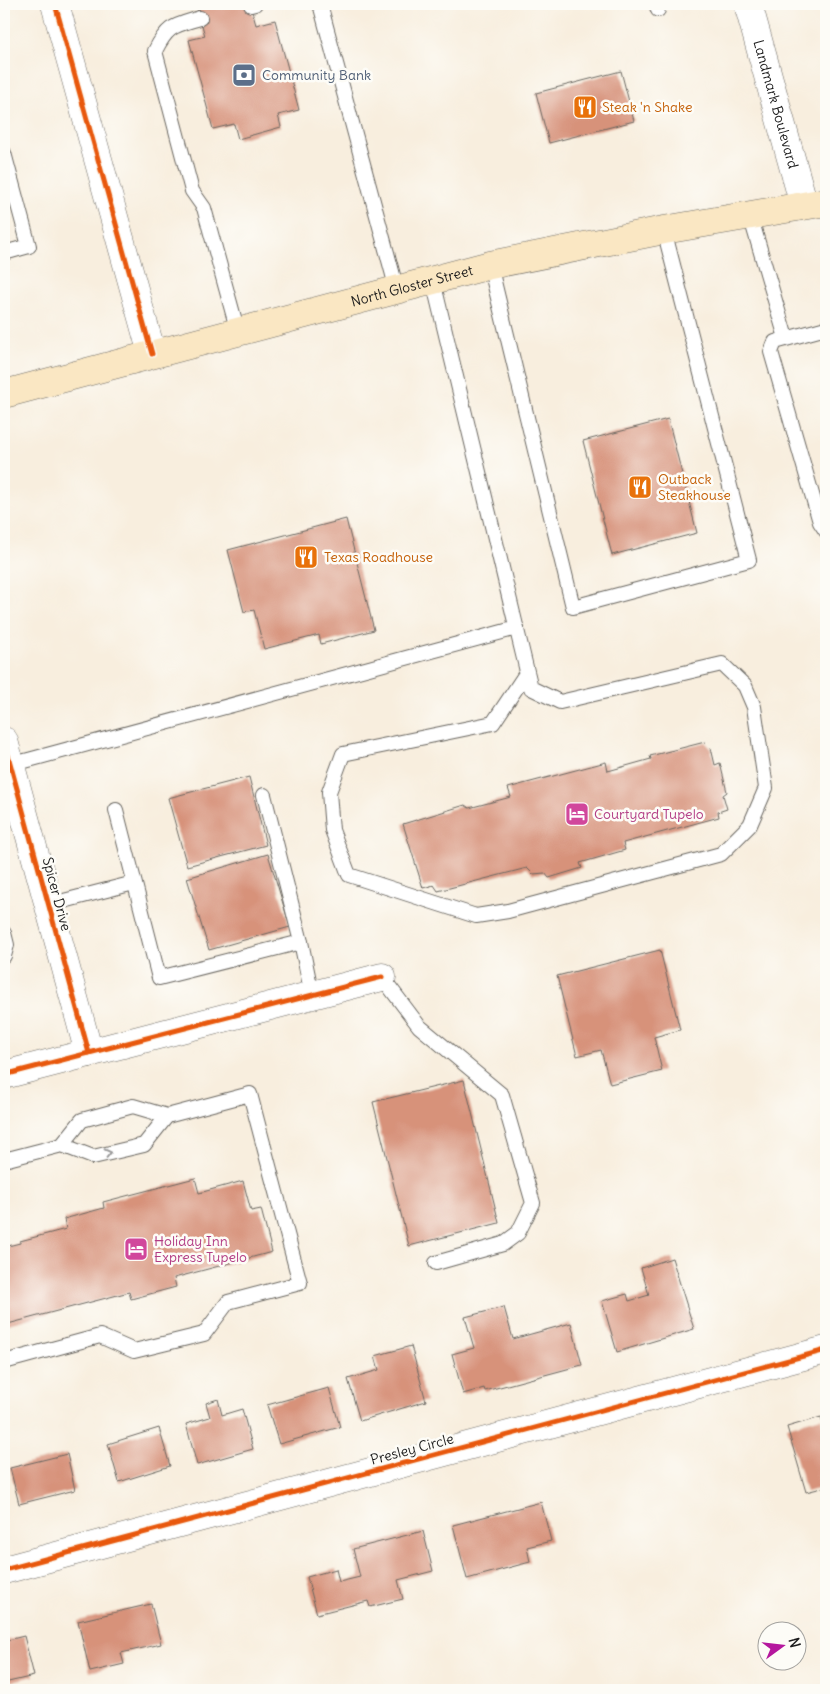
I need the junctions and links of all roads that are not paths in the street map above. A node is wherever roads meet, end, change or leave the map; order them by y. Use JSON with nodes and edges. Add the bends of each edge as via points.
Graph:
{"nodes":[{"id":1,"x":56,"y":4,"type":"edge"},
{"id":2,"x":320,"y":4,"type":"edge"},
{"id":3,"x":748,"y":4,"type":"edge"},
{"id":4,"x":200,"y":18,"type":"dead end"},
{"id":5,"x":4,"y":153,"type":"edge"},
{"id":6,"x":815,"y":204,"type":"edge"},
{"id":7,"x":750,"y":215,"type":"junction"},
{"id":8,"x":664,"y":230,"type":"junction"},
{"id":9,"x":4,"y":252,"type":"edge"},
{"id":10,"x":490,"y":265,"type":"junction"},
{"id":11,"x":432,"y":281,"type":"junction"},
{"id":12,"x":397,"y":290,"type":"junction"},
{"id":13,"x":826,"y":328,"type":"edge"},
{"id":14,"x":238,"y":332,"type":"junction"},
{"id":15,"x":786,"y":338,"type":"junction"},
{"id":16,"x":152,"y":354,"type":"junction"},
{"id":17,"x":4,"y":394,"type":"edge"},
{"id":18,"x":826,"y":531,"type":"edge"},
{"id":19,"x":517,"y":628,"type":"junction"},
{"id":20,"x":527,"y":672,"type":"junction"},
{"id":21,"x":7,"y":753,"type":"edge"},
{"id":22,"x":264,"y":795,"type":"dead end"},
{"id":23,"x":116,"y":810,"type":"dead end"},
{"id":24,"x":134,"y":883,"type":"junction"},
{"id":25,"x":48,"y":905,"type":"junction"},
{"id":26,"x":4,"y":932,"type":"edge"},
{"id":27,"x":301,"y":942,"type":"junction"},
{"id":28,"x":4,"y":956,"type":"edge"},
{"id":29,"x":382,"y":976,"type":"joint"},
{"id":30,"x":312,"y":995,"type":"junction"},
{"id":31,"x":89,"y":1053,"type":"junction"},
{"id":32,"x":4,"y":1075,"type":"edge"},
{"id":33,"x":167,"y":1116,"type":"junction"},
{"id":34,"x":62,"y":1144,"type":"junction"},
{"id":35,"x":4,"y":1160,"type":"edge"},
{"id":36,"x":436,"y":1263,"type":"dead end"},
{"id":37,"x":826,"y":1350,"type":"edge"},
{"id":38,"x":4,"y":1362,"type":"edge"},
{"id":39,"x":4,"y":1570,"type":"edge"}],
"edges":[{"from":1,"to":16,"type":"street"},
{"from":2,"to":12,"type":"lane"},
{"from":3,"to":6,"type":"street","name":"Landmark Boulevard"},
{"from":4,"to":14,"type":"lane","via":[[172,26],[160,39],[155,51],[192,191],[204,208]]},
{"from":5,"to":9,"type":"lane","via":[[29,246]]},
{"from":6,"to":7,"type":"main road","name":"North Gloster Street"},
{"from":7,"to":8,"type":"main road","name":"North Gloster Street"},
{"from":7,"to":15,"type":"lane"},
{"from":8,"to":10,"type":"main road","name":"North Gloster Street"},
{"from":8,"to":10,"type":"lane","via":[[749,560],[573,607]]},
{"from":10,"to":11,"type":"main road","name":"North Gloster Street"},
{"from":11,"to":12,"type":"main road","name":"North Gloster Street"},
{"from":11,"to":19,"type":"lane"},
{"from":12,"to":14,"type":"main road","name":"North Gloster Street"},
{"from":13,"to":15,"type":"lane"},
{"from":14,"to":16,"type":"main road","name":"North Gloster Street"},
{"from":15,"to":18,"type":"lane","via":[[775,342],[771,352],[820,522]]},
{"from":16,"to":17,"type":"main road","name":"North Gloster Street"},
{"from":19,"to":20,"type":"lane"},
{"from":19,"to":21,"type":"lane"},
{"from":20,"to":20,"type":"lane","via":[[531,688],[560,702],[722,664],[745,686],[754,707],[766,788],[750,825],[721,854],[508,911],[476,916],[349,875],[332,830],[329,792],[343,754],[493,723]]},
{"from":21,"to":25,"type":"street","name":"Spicer Drive"},
{"from":22,"to":27,"type":"lane"},
{"from":23,"to":24,"type":"lane"},
{"from":24,"to":25,"type":"lane"},
{"from":24,"to":27,"type":"lane","via":[[159,978]]},
{"from":25,"to":31,"type":"street","name":"Spicer Drive"},
{"from":26,"to":28,"type":"lane","via":[[7,945]]},
{"from":27,"to":30,"type":"lane"},
{"from":29,"to":30,"type":"street"},
{"from":29,"to":36,"type":"lane","via":[[419,1026],[502,1095],[533,1203],[518,1233],[503,1244]]},
{"from":30,"to":31,"type":"street"},
{"from":31,"to":32,"type":"street"},
{"from":33,"to":34,"type":"lane","via":[[133,1106],[116,1110],[82,1120]]},
{"from":34,"to":33,"type":"lane","one_way":true,"via":[[92,1157],[144,1144]]},
{"from":33,"to":38,"type":"lane","via":[[250,1094],[300,1282],[228,1302],[204,1334],[134,1351],[100,1336]]},
{"from":34,"to":35,"type":"lane"},
{"from":37,"to":39,"type":"street","name":"Presley Circle"}]}
